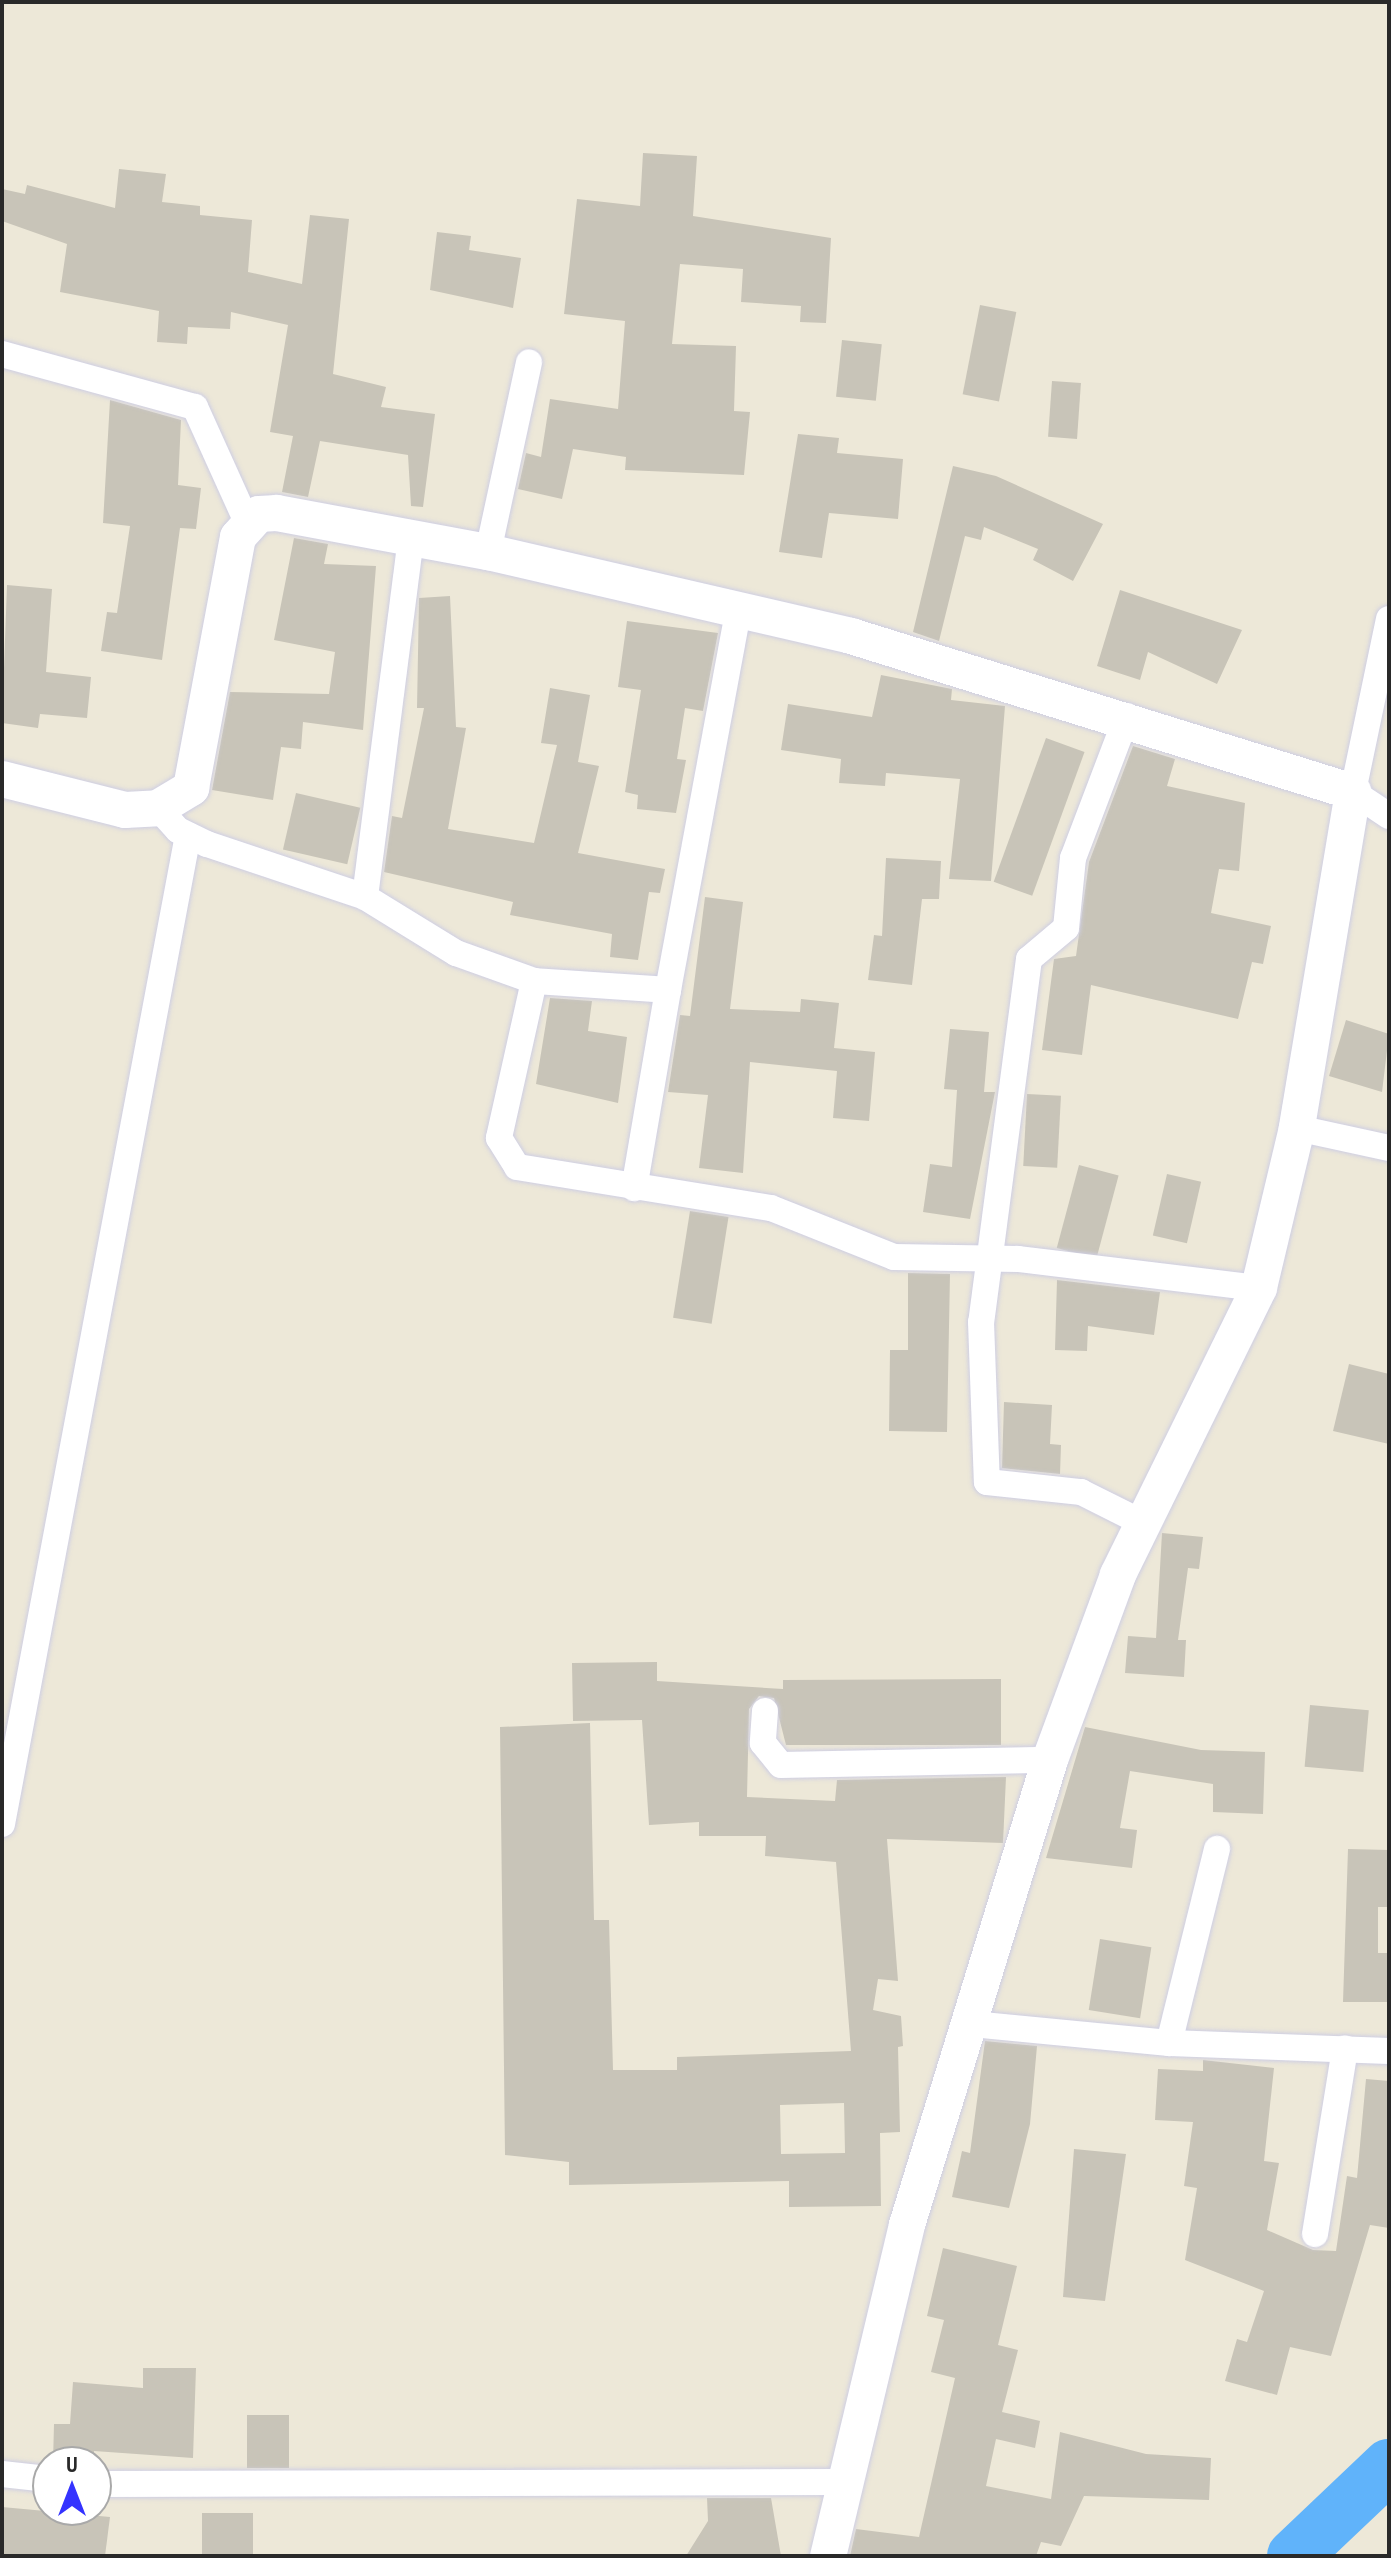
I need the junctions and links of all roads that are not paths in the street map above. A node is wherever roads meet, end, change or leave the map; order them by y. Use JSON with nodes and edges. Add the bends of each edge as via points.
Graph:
{"nodes":[{"id":1,"x":2,"y":354,"type":"edge"},
{"id":2,"x":529,"y":362,"type":"dead end"},
{"id":3,"x":247,"y":522,"type":"junction"},
{"id":4,"x":411,"y":537,"type":"junction"},
{"id":5,"x":488,"y":552,"type":"junction"},
{"id":6,"x":738,"y":611,"type":"junction"},
{"id":7,"x":1389,"y":619,"type":"edge"},
{"id":8,"x":1127,"y":716,"type":"junction"},
{"id":9,"x":2,"y":779,"type":"edge"},
{"id":10,"x":1353,"y":792,"type":"junction"},
{"id":11,"x":158,"y":808,"type":"junction"},
{"id":12,"x":1389,"y":816,"type":"edge"},
{"id":13,"x":188,"y":835,"type":"junction"},
{"id":14,"x":365,"y":897,"type":"junction"},
{"id":15,"x":534,"y":981,"type":"junction"},
{"id":16,"x":668,"y":990,"type":"junction"},
{"id":17,"x":1297,"y":1128,"type":"junction"},
{"id":18,"x":1389,"y":1148,"type":"edge"},
{"id":19,"x":634,"y":1188,"type":"junction"},
{"id":20,"x":985,"y":1259,"type":"junction"},
{"id":21,"x":1259,"y":1288,"type":"junction"},
{"id":22,"x":1143,"y":1523,"type":"junction"},
{"id":23,"x":765,"y":1711,"type":"dead end"},
{"id":24,"x":1050,"y":1760,"type":"junction"},
{"id":25,"x":2,"y":1824,"type":"edge"},
{"id":26,"x":1217,"y":1849,"type":"dead end"},
{"id":27,"x":972,"y":2024,"type":"junction"},
{"id":28,"x":1169,"y":2043,"type":"junction"},
{"id":29,"x":1345,"y":2048,"type":"junction"},
{"id":30,"x":1389,"y":2051,"type":"edge"},
{"id":31,"x":1315,"y":2234,"type":"dead end"},
{"id":32,"x":2,"y":2474,"type":"edge"},
{"id":33,"x":32,"y":2477,"type":"edge"},
{"id":34,"x":842,"y":2482,"type":"junction"},
{"id":35,"x":112,"y":2484,"type":"edge"},
{"id":36,"x":828,"y":2556,"type":"edge"}],
"edges":[{"from":1,"to":3,"type":"street","via":[[195,407]]},
{"from":2,"to":5,"type":"street"},
{"from":3,"to":4,"type":"street","via":[[259,514],[299,514]]},
{"from":3,"to":11,"type":"street","via":[[234,551],[201,763],[191,788]]},
{"from":4,"to":5,"type":"street"},
{"from":4,"to":14,"type":"street"},
{"from":5,"to":6,"type":"street"},
{"from":6,"to":8,"type":"street"},
{"from":6,"to":16,"type":"street"},
{"from":7,"to":10,"type":"street"},
{"from":8,"to":10,"type":"street"},
{"from":8,"to":20,"type":"street","via":[[1073,858],[1066,928],[1029,959]]},
{"from":9,"to":11,"type":"street","via":[[125,810]]},
{"from":10,"to":12,"type":"street"},
{"from":10,"to":17,"type":"street"},
{"from":11,"to":13,"type":"street"},
{"from":13,"to":14,"type":"street"},
{"from":13,"to":25,"type":"street"},
{"from":14,"to":15,"type":"street","via":[[456,953]]},
{"from":15,"to":16,"type":"street"},
{"from":15,"to":19,"type":"street","via":[[499,1138],[504,1155],[532,1173]]},
{"from":16,"to":19,"type":"street"},
{"from":17,"to":18,"type":"street"},
{"from":17,"to":21,"type":"street"},
{"from":19,"to":20,"type":"street","via":[[771,1208],[894,1257]]},
{"from":20,"to":21,"type":"street"},
{"from":20,"to":22,"type":"street","via":[[987,1482],[1081,1492]]},
{"from":21,"to":22,"type":"street"},
{"from":22,"to":24,"type":"street"},
{"from":23,"to":24,"type":"street","via":[[763,1743],[781,1765]]},
{"from":24,"to":27,"type":"street"},
{"from":26,"to":28,"type":"street"},
{"from":27,"to":28,"type":"street"},
{"from":27,"to":34,"type":"street","via":[[907,2225]]},
{"from":28,"to":29,"type":"street"},
{"from":29,"to":30,"type":"street"},
{"from":29,"to":31,"type":"street"},
{"from":32,"to":33,"type":"street"},
{"from":34,"to":35,"type":"street"},
{"from":34,"to":36,"type":"street"}]}
